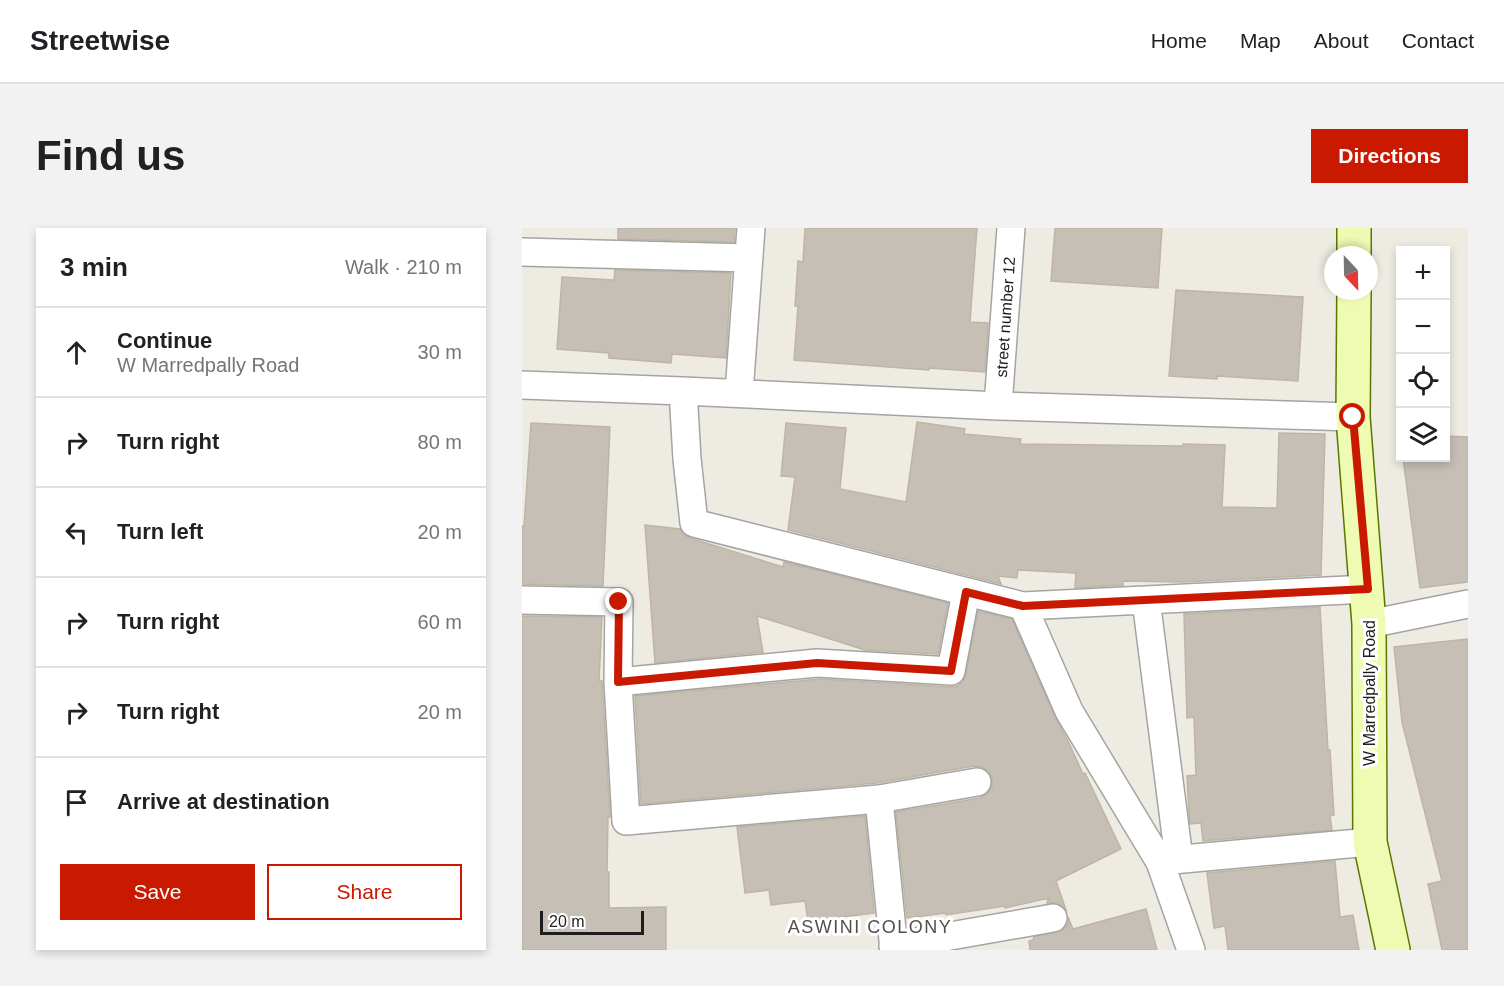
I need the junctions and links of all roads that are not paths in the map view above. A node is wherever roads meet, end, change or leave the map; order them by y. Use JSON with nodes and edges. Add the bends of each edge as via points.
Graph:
{"nodes":[{"id":1,"x":751,"y":228,"type":"edge"},
{"id":2,"x":1011,"y":228,"type":"edge"},
{"id":3,"x":1354,"y":228,"type":"edge"},
{"id":4,"x":1354,"y":246,"type":"edge"},
{"id":5,"x":522,"y":252,"type":"edge"},
{"id":6,"x":749,"y":258,"type":"junction"},
{"id":7,"x":1354,"y":300,"type":"edge"},
{"id":8,"x":522,"y":385,"type":"edge"},
{"id":9,"x":682,"y":391,"type":"junction"},
{"id":10,"x":739,"y":393,"type":"junction"},
{"id":11,"x":998,"y":406,"type":"junction"},
{"id":12,"x":1353,"y":417,"type":"junction"},
{"id":13,"x":1368,"y":589,"type":"junction"},
{"id":14,"x":966,"y":592,"type":"junction"},
{"id":15,"x":522,"y":600,"type":"edge"},
{"id":16,"x":1146,"y":600,"type":"junction"},
{"id":17,"x":1468,"y":604,"type":"edge"},
{"id":18,"x":1023,"y":606,"type":"junction"},
{"id":19,"x":1369,"y":624,"type":"junction"},
{"id":20,"x":618,"y":682,"type":"junction"},
{"id":21,"x":977,"y":782,"type":"dead end"},
{"id":22,"x":879,"y":800,"type":"junction"},
{"id":23,"x":1370,"y":842,"type":"junction"},
{"id":24,"x":1169,"y":860,"type":"junction"},
{"id":25,"x":1053,"y":918,"type":"dead end"},
{"id":26,"x":894,"y":948,"type":"edge"},
{"id":27,"x":1191,"y":950,"type":"edge"},
{"id":28,"x":1393,"y":950,"type":"edge"}],
"edges":[{"from":1,"to":6,"type":"street"},
{"from":2,"to":11,"type":"street","name":"street number 12"},
{"from":3,"to":4,"type":"main road"},
{"from":5,"to":6,"type":"street"},
{"from":6,"to":10,"type":"street"},
{"from":7,"to":12,"type":"main road","name":"W Marredpally Road"},
{"from":8,"to":9,"type":"street"},
{"from":9,"to":10,"type":"street"},
{"from":9,"to":14,"type":"street","via":[[694,523]]},
{"from":10,"to":11,"type":"street"},
{"from":11,"to":12,"type":"street"},
{"from":12,"to":13,"type":"main road","name":"W Marredpally Road"},
{"from":13,"to":16,"type":"street"},
{"from":13,"to":19,"type":"main road","name":"W Marredpally Road"},
{"from":14,"to":18,"type":"street"},
{"from":14,"to":20,"type":"street","via":[[951,671],[817,663]]},
{"from":15,"to":20,"type":"street","via":[[619,602]]},
{"from":16,"to":18,"type":"street"},
{"from":16,"to":24,"type":"street"},
{"from":17,"to":19,"type":"street"},
{"from":18,"to":24,"type":"street","via":[[1069,711]]},
{"from":19,"to":23,"type":"main road","name":"W Marredpally Road"},
{"from":20,"to":22,"type":"street","via":[[626,821]]},
{"from":21,"to":22,"type":"street"},
{"from":22,"to":26,"type":"street"},
{"from":23,"to":24,"type":"street"},
{"from":23,"to":28,"type":"main road","name":"W Marredpally Road"},
{"from":24,"to":27,"type":"street"},
{"from":25,"to":26,"type":"street"}]}
